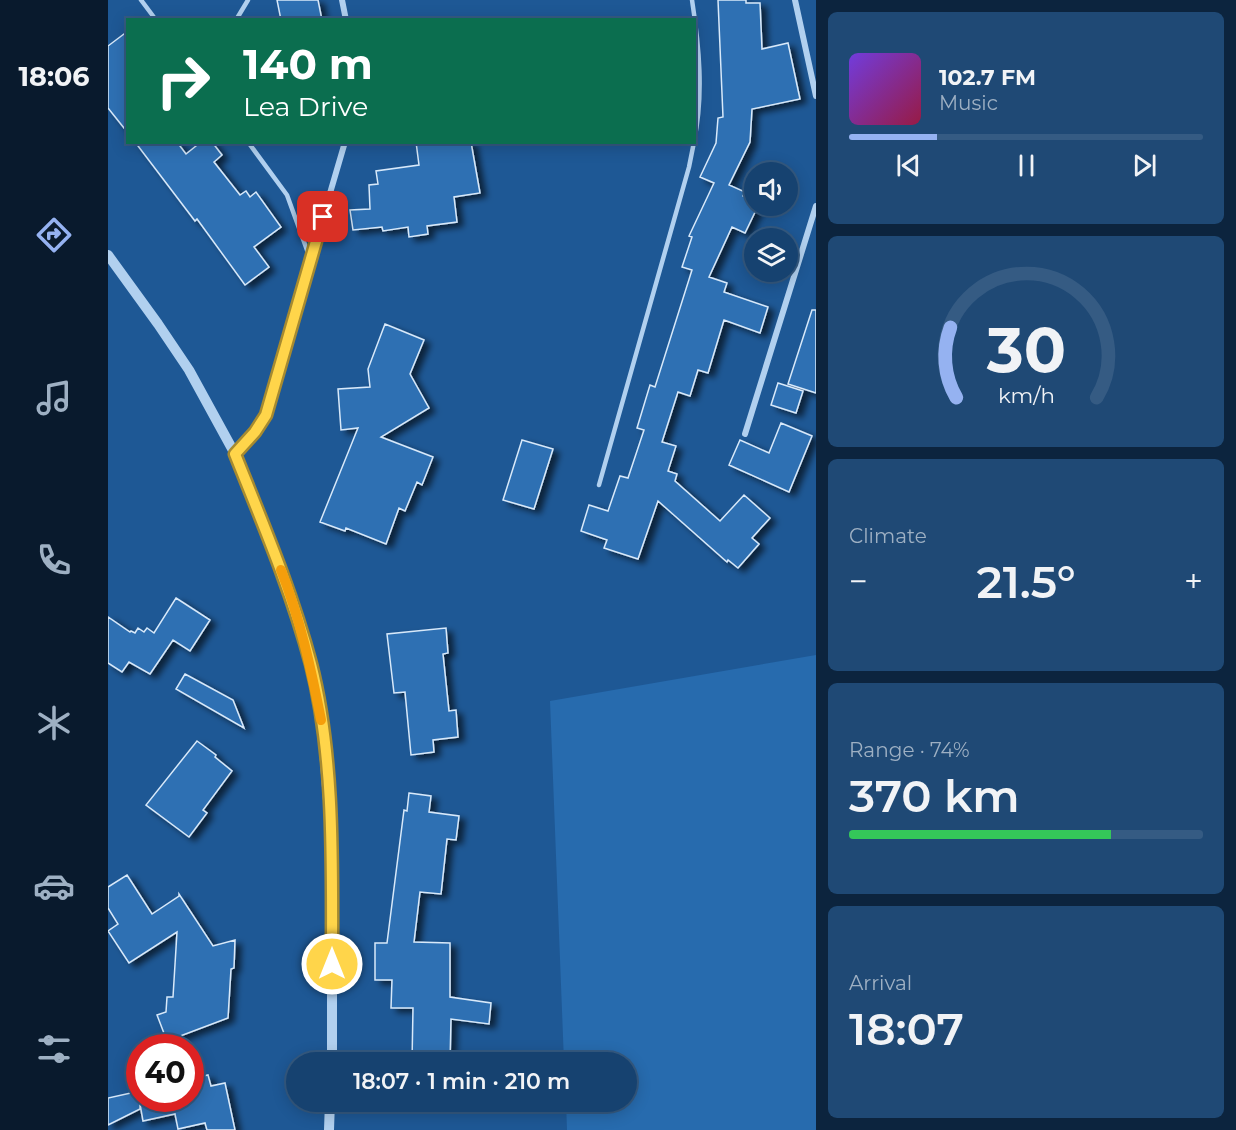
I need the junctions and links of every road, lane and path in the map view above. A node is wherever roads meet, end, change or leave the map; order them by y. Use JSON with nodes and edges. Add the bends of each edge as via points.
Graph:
{"nodes":[{"id":1,"x":141,"y":0,"type":"edge"},
{"id":2,"x":248,"y":0,"type":"edge"},
{"id":3,"x":342,"y":0,"type":"edge"},
{"id":4,"x":692,"y":0,"type":"edge"},
{"id":5,"x":795,"y":0,"type":"edge"},
{"id":6,"x":154,"y":18,"type":"edge"},
{"id":7,"x":237,"y":18,"type":"edge"},
{"id":8,"x":346,"y":18,"type":"edge"},
{"id":9,"x":695,"y":18,"type":"edge"},
{"id":10,"x":696,"y":26,"type":"edge"},
{"id":11,"x":816,"y":96,"type":"edge"},
{"id":12,"x":696,"y":133,"type":"edge"},
{"id":13,"x":249,"y":144,"type":"edge"},
{"id":14,"x":344,"y":144,"type":"edge"},
{"id":15,"x":694,"y":144,"type":"edge"},
{"id":16,"x":816,"y":206,"type":"edge"},
{"id":17,"x":108,"y":255,"type":"edge"},
{"id":18,"x":311,"y":261,"type":"junction"},
{"id":19,"x":745,"y":434,"type":"dead end"},
{"id":20,"x":235,"y":454,"type":"junction"},
{"id":21,"x":599,"y":485,"type":"dead end"},
{"id":22,"x":332,"y":1052,"type":"edge"},
{"id":23,"x":330,"y":1112,"type":"edge"},
{"id":24,"x":330,"y":1130,"type":"edge"}],
"edges":[{"from":1,"to":6,"type":"lane"},
{"from":2,"to":7,"type":"lane"},
{"from":3,"to":8,"type":"street"},
{"from":4,"to":9,"type":"lane"},
{"from":5,"to":11,"type":"street"},
{"from":10,"to":12,"type":"lane"},
{"from":13,"to":18,"type":"lane","via":[[287,195]]},
{"from":14,"to":18,"type":"street"},
{"from":15,"to":21,"type":"lane"},
{"from":16,"to":19,"type":"street"},
{"from":17,"to":20,"type":"street","via":[[189,370]]},
{"from":18,"to":20,"type":"street","via":[[266,415]]},
{"from":20,"to":22,"type":"street","via":[[291,594],[322,723],[332,852]]},
{"from":23,"to":24,"type":"street"}]}
